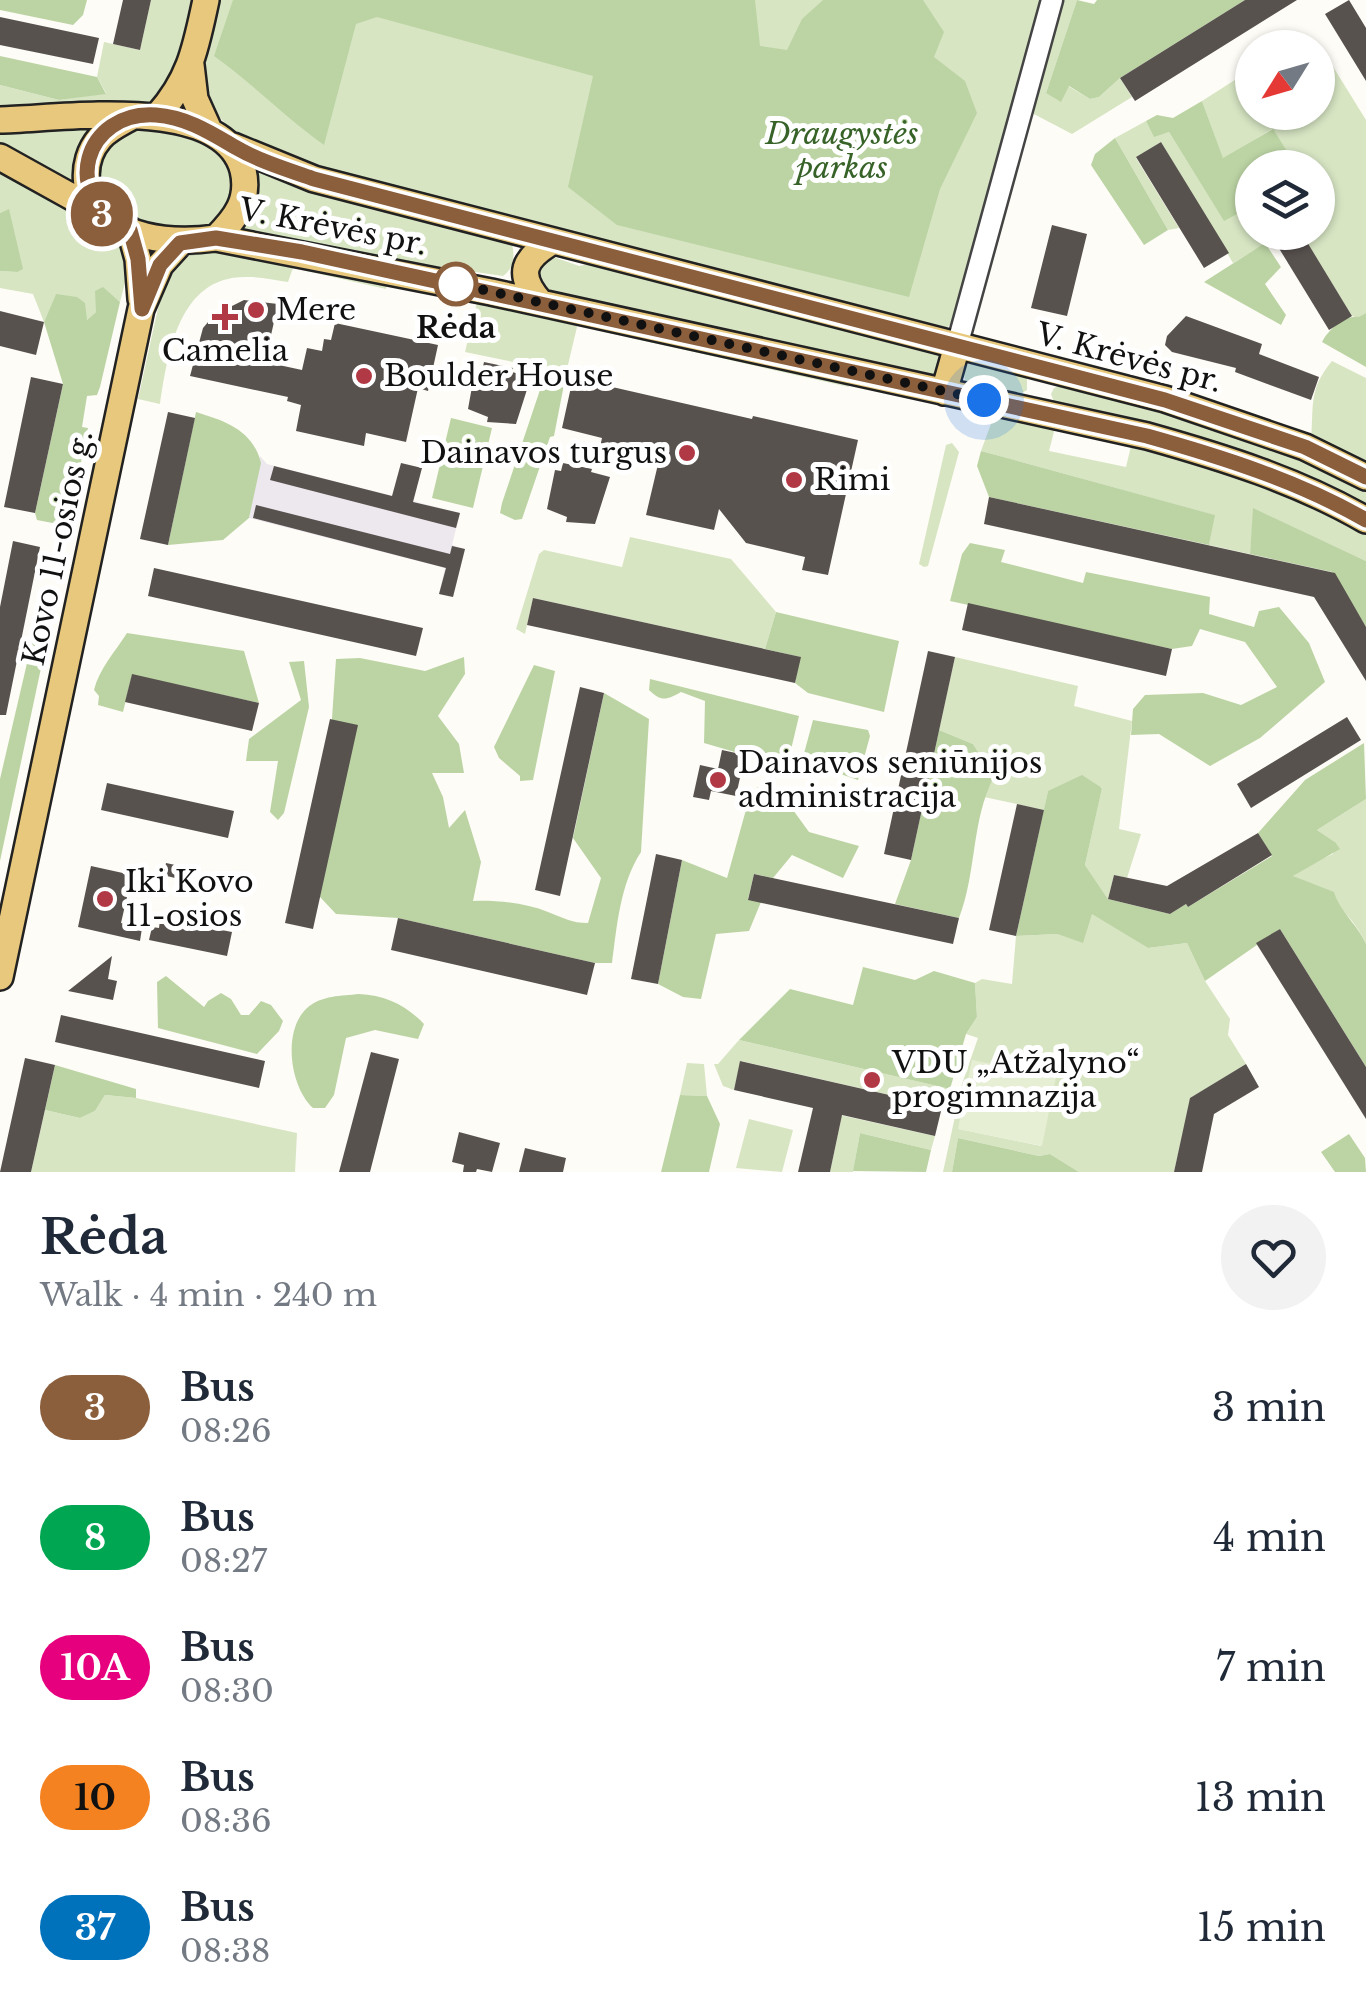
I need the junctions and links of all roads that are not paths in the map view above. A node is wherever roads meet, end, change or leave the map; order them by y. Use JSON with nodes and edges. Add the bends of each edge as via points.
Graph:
{"nodes":[{"id":1,"x":206,"y":0,"type":"edge"},
{"id":2,"x":1052,"y":0,"type":"edge"},
{"id":3,"x":192,"y":65,"type":"junction"},
{"id":4,"x":145,"y":116,"type":"junction"},
{"id":5,"x":0,"y":120,"type":"edge"},
{"id":6,"x":209,"y":130,"type":"junction"},
{"id":7,"x":233,"y":146,"type":"junction"},
{"id":8,"x":0,"y":157,"type":"edge"},
{"id":9,"x":100,"y":212,"type":"junction"},
{"id":10,"x":130,"y":230,"type":"junction"},
{"id":11,"x":510,"y":230,"type":"junction"},
{"id":12,"x":216,"y":238,"type":"junction"},
{"id":13,"x":553,"y":241,"type":"junction"},
{"id":14,"x":180,"y":243,"type":"junction"},
{"id":15,"x":491,"y":292,"type":"junction"},
{"id":16,"x":540,"y":302,"type":"junction"},
{"id":17,"x":142,"y":309,"type":"junction"},
{"id":18,"x":957,"y":346,"type":"junction"},
{"id":19,"x":1044,"y":368,"type":"junction"},
{"id":20,"x":944,"y":392,"type":"junction"},
{"id":21,"x":1033,"y":411,"type":"junction"},
{"id":22,"x":1366,"y":477,"type":"edge"},
{"id":23,"x":1366,"y":520,"type":"edge"},
{"id":24,"x":1,"y":969,"type":"edge"}],
"edges":[{"from":1,"to":3,"type":"main road"},
{"from":2,"to":18,"type":"street"},
{"from":3,"to":4,"type":"main road","via":[[172,99]]},
{"from":3,"to":6,"type":"main road","via":[[195,99]]},
{"from":4,"to":5,"type":"main road"},
{"from":4,"to":6,"type":"main road"},
{"from":4,"to":9,"type":"main road","via":[[101,137],[87,165],[86,182]]},
{"from":6,"to":7,"type":"main road"},
{"from":7,"to":11,"type":"main road","name":"V. Krėvės pr.","via":[[314,179]]},
{"from":7,"to":12,"type":"main road","via":[[243,171],[242,208]]},
{"from":8,"to":9,"type":"main road"},
{"from":9,"to":10,"type":"main road"},
{"from":10,"to":14,"type":"main road"},
{"from":10,"to":17,"type":"main road","name":"Kovo 11-osios g."},
{"from":11,"to":13,"type":"main road","name":"V. Krėvės pr."},
{"from":11,"to":15,"type":"main road","via":[[518,244],[516,266]]},
{"from":12,"to":14,"type":"main road"},
{"from":12,"to":15,"type":"main road","name":"V. Krėvės pr."},
{"from":13,"to":16,"type":"main road","via":[[529,258],[525,270]]},
{"from":13,"to":18,"type":"main road","name":"V. Krėvės pr."},
{"from":14,"to":17,"type":"main road","name":"Kovo 11-osios g.","via":[[160,265]]},
{"from":15,"to":16,"type":"main road","name":"V. Krėvės pr."},
{"from":16,"to":20,"type":"main road","name":"V. Krėvės pr."},
{"from":17,"to":24,"type":"main road","name":"Kovo 11-osios g."},
{"from":18,"to":19,"type":"main road","name":"V. Krėvės pr."},
{"from":18,"to":20,"type":"main road"},
{"from":19,"to":21,"type":"main road"},
{"from":19,"to":22,"type":"main road","name":"V. Krėvės pr.","via":[[1231,420]]},
{"from":20,"to":21,"type":"main road","name":"V. Krėvės pr."},
{"from":21,"to":23,"type":"main road","name":"V. Krėvės pr.","via":[[1225,458]]}]}
